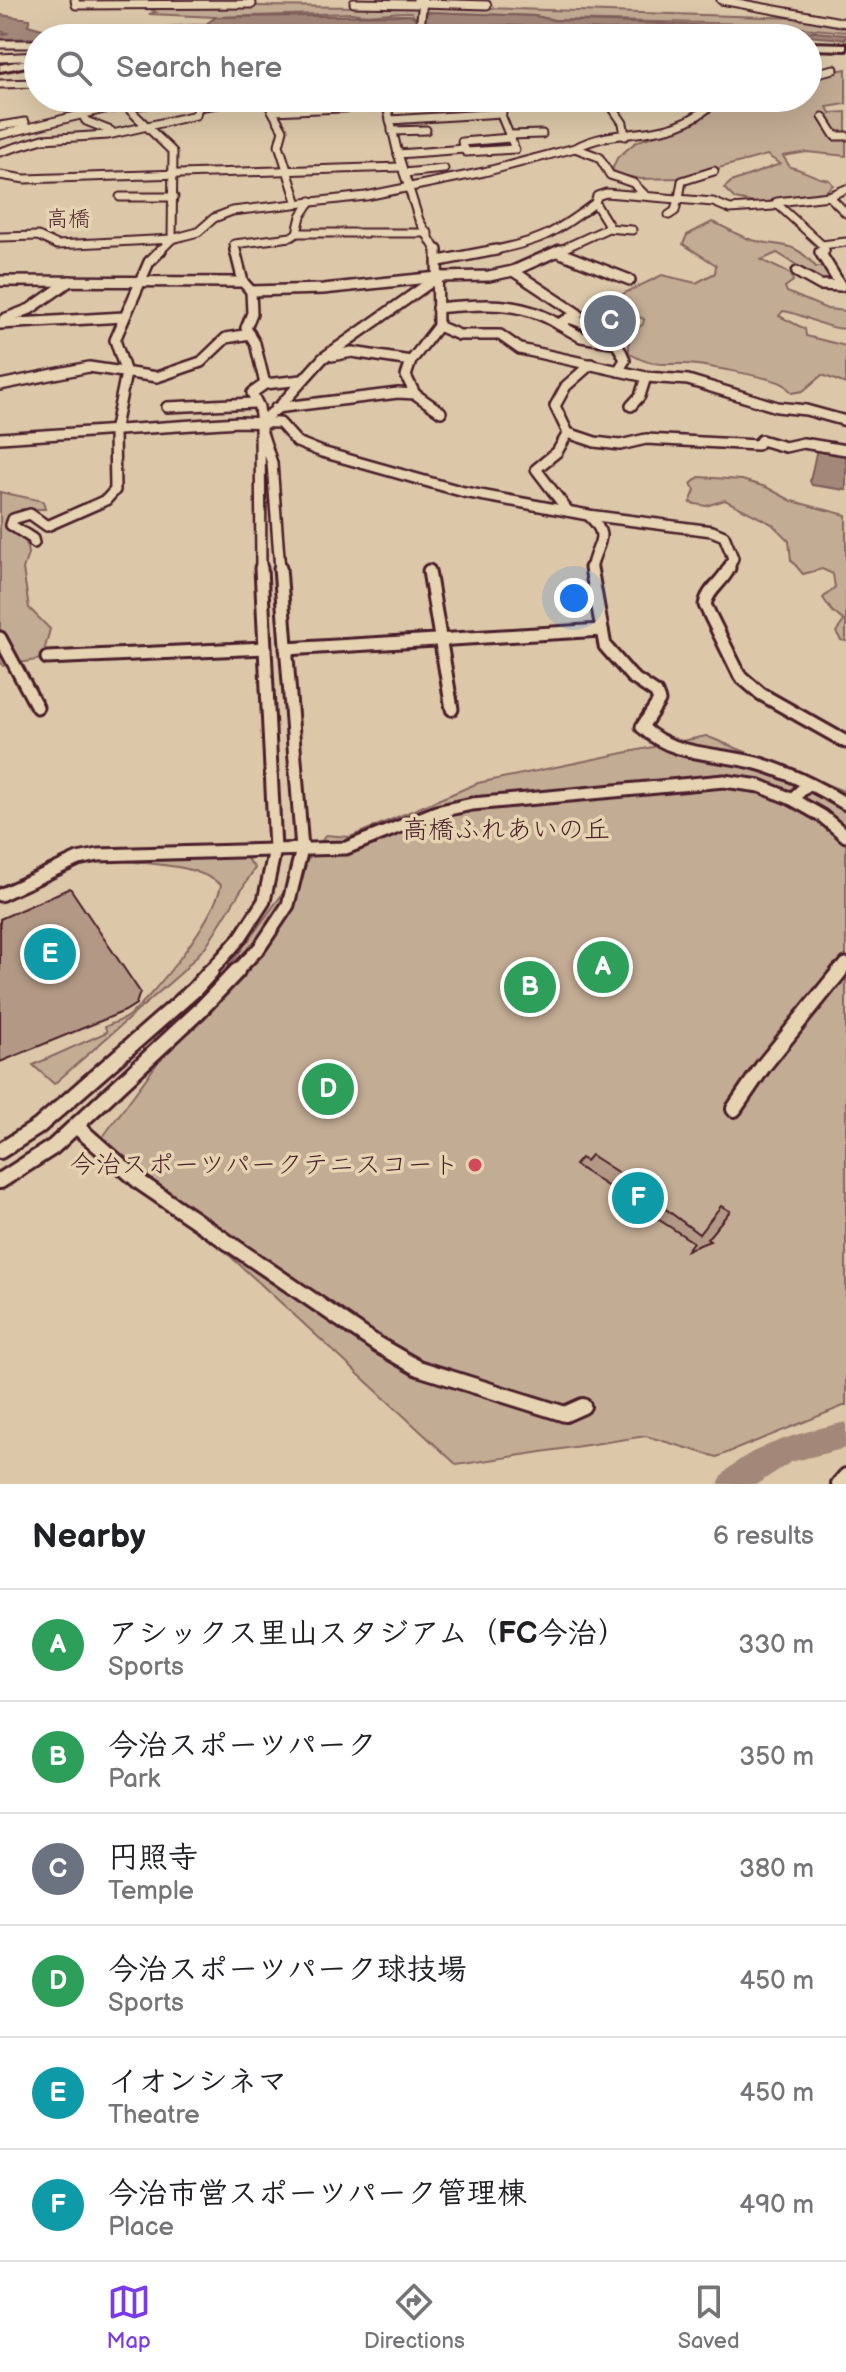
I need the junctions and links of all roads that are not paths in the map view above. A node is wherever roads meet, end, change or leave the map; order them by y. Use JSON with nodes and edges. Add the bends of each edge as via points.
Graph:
{"nodes":[{"id":1,"x":75,"y":0,"type":"edge"},
{"id":2,"x":251,"y":0,"type":"edge"},
{"id":3,"x":721,"y":0,"type":"edge"},
{"id":4,"x":421,"y":1,"type":"edge"},
{"id":5,"x":186,"y":2,"type":"edge"},
{"id":6,"x":390,"y":2,"type":"edge"},
{"id":7,"x":456,"y":2,"type":"edge"},
{"id":8,"x":354,"y":3,"type":"dead end"},
{"id":9,"x":487,"y":5,"type":"dead end"},
{"id":10,"x":846,"y":23,"type":"edge"},
{"id":11,"x":421,"y":24,"type":"edge"},
{"id":12,"x":0,"y":44,"type":"edge"},
{"id":13,"x":24,"y":44,"type":"edge"},
{"id":14,"x":822,"y":46,"type":"edge"},
{"id":15,"x":846,"y":47,"type":"edge"},
{"id":16,"x":0,"y":58,"type":"edge"},
{"id":17,"x":24,"y":58,"type":"edge"},
{"id":18,"x":24,"y":62,"type":"edge"},
{"id":19,"x":0,"y":68,"type":"edge"},
{"id":20,"x":834,"y":69,"type":"dead end"},
{"id":21,"x":822,"y":72,"type":"edge"},
{"id":22,"x":24,"y":83,"type":"edge"},
{"id":23,"x":0,"y":84,"type":"edge"},
{"id":24,"x":85,"y":112,"type":"edge"},
{"id":25,"x":132,"y":112,"type":"edge"},
{"id":26,"x":197,"y":112,"type":"edge"},
{"id":27,"x":274,"y":112,"type":"edge"},
{"id":28,"x":388,"y":112,"type":"edge"},
{"id":29,"x":615,"y":112,"type":"edge"},
{"id":30,"x":702,"y":112,"type":"edge"},
{"id":31,"x":77,"y":113,"type":"junction"},
{"id":32,"x":502,"y":113,"type":"joint"},
{"id":33,"x":823,"y":117,"type":"dead end"},
{"id":34,"x":390,"y":120,"type":"junction"},
{"id":35,"x":145,"y":125,"type":"junction"},
{"id":36,"x":0,"y":126,"type":"edge"},
{"id":37,"x":426,"y":130,"type":"dead end"},
{"id":38,"x":123,"y":131,"type":"junction"},
{"id":39,"x":392,"y":131,"type":"junction"},
{"id":40,"x":542,"y":134,"type":"dead end"},
{"id":41,"x":0,"y":135,"type":"edge"},
{"id":42,"x":625,"y":136,"type":"junction"},
{"id":43,"x":846,"y":136,"type":"edge"},
{"id":44,"x":509,"y":137,"type":"junction"},
{"id":45,"x":575,"y":148,"type":"junction"},
{"id":46,"x":465,"y":149,"type":"junction"},
{"id":47,"x":515,"y":149,"type":"junction"},
{"id":48,"x":0,"y":152,"type":"edge"},
{"id":49,"x":398,"y":154,"type":"junction"},
{"id":50,"x":527,"y":159,"type":"junction"},
{"id":51,"x":288,"y":169,"type":"junction"},
{"id":52,"x":444,"y":169,"type":"dead end"},
{"id":53,"x":403,"y":170,"type":"junction"},
{"id":54,"x":714,"y":171,"type":"dead end"},
{"id":55,"x":0,"y":175,"type":"edge"},
{"id":56,"x":172,"y":176,"type":"junction"},
{"id":57,"x":409,"y":187,"type":"junction"},
{"id":58,"x":846,"y":189,"type":"edge"},
{"id":59,"x":644,"y":194,"type":"junction"},
{"id":60,"x":829,"y":196,"type":"junction"},
{"id":61,"x":120,"y":197,"type":"dead end"},
{"id":62,"x":174,"y":197,"type":"junction"},
{"id":63,"x":678,"y":198,"type":"junction"},
{"id":64,"x":297,"y":201,"type":"junction"},
{"id":65,"x":311,"y":201,"type":"junction"},
{"id":66,"x":595,"y":203,"type":"junction"},
{"id":67,"x":776,"y":203,"type":"junction"},
{"id":68,"x":730,"y":209,"type":"junction"},
{"id":69,"x":846,"y":213,"type":"edge"},
{"id":70,"x":669,"y":215,"type":"dead end"},
{"id":71,"x":743,"y":221,"type":"dead end"},
{"id":72,"x":606,"y":228,"type":"junction"},
{"id":73,"x":632,"y":230,"type":"dead end"},
{"id":74,"x":297,"y":233,"type":"junction"},
{"id":75,"x":428,"y":233,"type":"junction"},
{"id":76,"x":0,"y":237,"type":"edge"},
{"id":77,"x":172,"y":239,"type":"junction"},
{"id":78,"x":846,"y":242,"type":"edge"},
{"id":79,"x":822,"y":245,"type":"junction"},
{"id":80,"x":558,"y":252,"type":"junction"},
{"id":81,"x":439,"y":261,"type":"junction"},
{"id":82,"x":513,"y":271,"type":"junction"},
{"id":83,"x":797,"y":272,"type":"dead end"},
{"id":84,"x":438,"y":277,"type":"junction"},
{"id":85,"x":630,"y":280,"type":"dead end"},
{"id":86,"x":0,"y":281,"type":"edge"},
{"id":87,"x":70,"y":281,"type":"junction"},
{"id":88,"x":142,"y":282,"type":"junction"},
{"id":89,"x":243,"y":282,"type":"junction"},
{"id":90,"x":56,"y":291,"type":"junction"},
{"id":91,"x":251,"y":291,"type":"junction"},
{"id":92,"x":57,"y":304,"type":"dead end"},
{"id":93,"x":437,"y":308,"type":"junction"},
{"id":94,"x":124,"y":317,"type":"junction"},
{"id":95,"x":569,"y":318,"type":"junction"},
{"id":96,"x":0,"y":322,"type":"edge"},
{"id":97,"x":558,"y":324,"type":"junction"},
{"id":98,"x":438,"y":326,"type":"junction"},
{"id":99,"x":250,"y":334,"type":"junction"},
{"id":100,"x":617,"y":343,"type":"junction"},
{"id":101,"x":322,"y":359,"type":"junction"},
{"id":102,"x":411,"y":361,"type":"junction"},
{"id":103,"x":591,"y":364,"type":"junction"},
{"id":104,"x":618,"y":371,"type":"junction"},
{"id":105,"x":126,"y":373,"type":"junction"},
{"id":106,"x":646,"y":377,"type":"junction"},
{"id":107,"x":302,"y":380,"type":"junction"},
{"id":108,"x":265,"y":384,"type":"junction"},
{"id":109,"x":0,"y":385,"type":"edge"},
{"id":110,"x":415,"y":394,"type":"junction"},
{"id":111,"x":256,"y":405,"type":"junction"},
{"id":112,"x":631,"y":406,"type":"dead end"},
{"id":113,"x":167,"y":407,"type":"dead end"},
{"id":114,"x":278,"y":408,"type":"junction"},
{"id":115,"x":441,"y":412,"type":"dead end"},
{"id":116,"x":846,"y":421,"type":"edge"},
{"id":117,"x":260,"y":422,"type":"junction"},
{"id":118,"x":114,"y":432,"type":"junction"},
{"id":119,"x":568,"y":433,"type":"junction"},
{"id":120,"x":0,"y":438,"type":"edge"},
{"id":121,"x":846,"y":450,"type":"edge"},
{"id":122,"x":568,"y":511,"type":"junction"},
{"id":123,"x":588,"y":515,"type":"junction"},
{"id":124,"x":34,"y":543,"type":"dead end"},
{"id":125,"x":429,"y":571,"type":"dead end"},
{"id":126,"x":602,"y":630,"type":"junction"},
{"id":127,"x":0,"y":638,"type":"edge"},
{"id":128,"x":440,"y":640,"type":"junction"},
{"id":129,"x":265,"y":648,"type":"junction"},
{"id":130,"x":286,"y":649,"type":"junction"},
{"id":131,"x":47,"y":658,"type":"dead end"},
{"id":132,"x":37,"y":707,"type":"dead end"},
{"id":133,"x":452,"y":709,"type":"dead end"},
{"id":134,"x":846,"y":742,"type":"edge"},
{"id":135,"x":808,"y":784,"type":"junction"},
{"id":136,"x":792,"y":799,"type":"junction"},
{"id":137,"x":846,"y":804,"type":"edge"},
{"id":138,"x":846,"y":836,"type":"edge"},
{"id":139,"x":275,"y":849,"type":"junction"},
{"id":140,"x":302,"y":849,"type":"junction"},
{"id":141,"x":0,"y":895,"type":"edge"},
{"id":142,"x":846,"y":964,"type":"edge"},
{"id":143,"x":734,"y":1109,"type":"dead end"},
{"id":144,"x":76,"y":1126,"type":"junction"},
{"id":145,"x":0,"y":1151,"type":"edge"},
{"id":146,"x":0,"y":1181,"type":"edge"},
{"id":147,"x":583,"y":1406,"type":"dead end"},
{"id":148,"x":846,"y":1476,"type":"edge"},
{"id":149,"x":839,"y":1484,"type":"edge"}],
"edges":[{"from":1,"to":5,"type":"street","via":[[76,5]]},
{"from":2,"to":5,"type":"street","via":[[252,4]]},
{"from":3,"to":10,"type":"street","via":[[811,21]]},
{"from":4,"to":6,"type":"street"},
{"from":4,"to":7,"type":"street"},
{"from":4,"to":11,"type":"street"},
{"from":6,"to":8,"type":"street"},
{"from":7,"to":9,"type":"street"},
{"from":12,"to":13,"type":"street"},
{"from":14,"to":15,"type":"highway"},
{"from":16,"to":17,"type":"street"},
{"from":18,"to":19,"type":"highway"},
{"from":20,"to":21,"type":"street"},
{"from":22,"to":23,"type":"street"},
{"from":24,"to":31,"type":"street"},
{"from":25,"to":35,"type":"street"},
{"from":26,"to":35,"type":"street"},
{"from":27,"to":51,"type":"street","via":[[283,130],[279,145]]},
{"from":28,"to":34,"type":"street"},
{"from":29,"to":42,"type":"street"},
{"from":30,"to":42,"type":"street","via":[[668,128]]},
{"from":31,"to":36,"type":"street"},
{"from":31,"to":38,"type":"street","via":[[94,128]]},
{"from":31,"to":41,"type":"street"},
{"from":32,"to":34,"type":"street"},
{"from":32,"to":44,"type":"street"},
{"from":33,"to":43,"type":"street","via":[[835,136]]},
{"from":34,"to":39,"type":"street"},
{"from":35,"to":38,"type":"street"},
{"from":35,"to":56,"type":"street","via":[[173,152]]},
{"from":37,"to":39,"type":"street"},
{"from":38,"to":48,"type":"street","via":[[43,139]]},
{"from":39,"to":49,"type":"street"},
{"from":40,"to":44,"type":"street"},
{"from":42,"to":45,"type":"street"},
{"from":44,"to":46,"type":"street","via":[[462,142]]},
{"from":44,"to":47,"type":"street"},
{"from":45,"to":50,"type":"street"},
{"from":45,"to":59,"type":"street","via":[[599,157],[610,175],[633,183]]},
{"from":46,"to":47,"type":"street"},
{"from":46,"to":49,"type":"street"},
{"from":47,"to":50,"type":"street"},
{"from":49,"to":53,"type":"street"},
{"from":50,"to":57,"type":"street"},
{"from":51,"to":53,"type":"street"},
{"from":51,"to":56,"type":"street"},
{"from":51,"to":64,"type":"street"},
{"from":52,"to":53,"type":"street"},
{"from":53,"to":57,"type":"street"},
{"from":54,"to":63,"type":"street","via":[[682,181]]},
{"from":55,"to":56,"type":"street"},
{"from":56,"to":62,"type":"street"},
{"from":57,"to":65,"type":"street"},
{"from":57,"to":75,"type":"street"},
{"from":58,"to":60,"type":"street"},
{"from":59,"to":63,"type":"street"},
{"from":59,"to":66,"type":"street","via":[[606,193]]},
{"from":60,"to":67,"type":"street"},
{"from":60,"to":69,"type":"street"},
{"from":61,"to":62,"type":"street"},
{"from":62,"to":77,"type":"street"},
{"from":63,"to":68,"type":"street"},
{"from":63,"to":70,"type":"street"},
{"from":64,"to":65,"type":"street"},
{"from":64,"to":77,"type":"street","via":[[232,211],[198,232]]},
{"from":65,"to":74,"type":"street"},
{"from":66,"to":72,"type":"street"},
{"from":66,"to":81,"type":"street","via":[[535,242]]},
{"from":67,"to":68,"type":"street"},
{"from":67,"to":79,"type":"street"},
{"from":68,"to":71,"type":"street"},
{"from":72,"to":73,"type":"street"},
{"from":72,"to":80,"type":"street"},
{"from":74,"to":75,"type":"street"},
{"from":74,"to":89,"type":"street","via":[[234,244]]},
{"from":75,"to":81,"type":"street"},
{"from":76,"to":77,"type":"street","via":[[37,235],[57,245]]},
{"from":77,"to":88,"type":"street","via":[[149,262]]},
{"from":78,"to":79,"type":"street"},
{"from":79,"to":83,"type":"street","via":[[825,251],[820,252],[841,286],[820,285]]},
{"from":80,"to":82,"type":"street"},
{"from":80,"to":85,"type":"street"},
{"from":81,"to":84,"type":"street"},
{"from":82,"to":84,"type":"street"},
{"from":82,"to":95,"type":"street","via":[[578,314]]},
{"from":84,"to":91,"type":"street"},
{"from":84,"to":93,"type":"street"},
{"from":84,"to":101,"type":"street"},
{"from":86,"to":87,"type":"street"},
{"from":87,"to":88,"type":"street"},
{"from":87,"to":90,"type":"street"},
{"from":88,"to":89,"type":"street"},
{"from":88,"to":94,"type":"street"},
{"from":89,"to":91,"type":"street"},
{"from":90,"to":92,"type":"street"},
{"from":90,"to":96,"type":"street"},
{"from":91,"to":99,"type":"street","via":[[246,328]]},
{"from":93,"to":97,"type":"street","via":[[527,306]]},
{"from":93,"to":98,"type":"street"},
{"from":94,"to":96,"type":"street"},
{"from":94,"to":105,"type":"street","via":[[115,340]]},
{"from":95,"to":97,"type":"street"},
{"from":95,"to":100,"type":"street","via":[[601,330]]},
{"from":97,"to":100,"type":"street","via":[[581,337]]},
{"from":98,"to":102,"type":"street"},
{"from":98,"to":103,"type":"street","via":[[459,335],[500,335],[520,349]]},
{"from":99,"to":105,"type":"street","via":[[226,338],[201,362],[157,377]]},
{"from":99,"to":108,"type":"street"},
{"from":100,"to":104,"type":"street","via":[[625,360]]},
{"from":101,"to":102,"type":"street","via":[[352,352]]},
{"from":101,"to":107,"type":"street"},
{"from":102,"to":110,"type":"street","via":[[406,376]]},
{"from":103,"to":104,"type":"street"},
{"from":103,"to":119,"type":"street","via":[[566,386],[555,406]]},
{"from":104,"to":106,"type":"street"},
{"from":105,"to":109,"type":"street","via":[[89,367]]},
{"from":105,"to":118,"type":"street"},
{"from":106,"to":112,"type":"street"},
{"from":106,"to":116,"type":"street","via":[[688,380],[766,405]]},
{"from":107,"to":108,"type":"street"},
{"from":107,"to":114,"type":"street"},
{"from":108,"to":111,"type":"street","via":[[252,393]]},
{"from":110,"to":114,"type":"street"},
{"from":110,"to":115,"type":"street"},
{"from":111,"to":113,"type":"street"},
{"from":111,"to":114,"type":"street"},
{"from":111,"to":117,"type":"street"},
{"from":114,"to":117,"type":"street"},
{"from":117,"to":118,"type":"street"},
{"from":117,"to":122,"type":"street","via":[[280,423],[297,442],[322,452],[464,492]]},
{"from":117,"to":129,"type":"street"},
{"from":117,"to":130,"type":"street","via":[[272,463]]},
{"from":118,"to":120,"type":"street"},
{"from":118,"to":124,"type":"street","via":[[115,490],[106,500],[47,526],[30,514],[13,519],[11,525]]},
{"from":119,"to":121,"type":"street","via":[[620,445],[646,439],[757,445],[761,440]]},
{"from":119,"to":122,"type":"street","via":[[557,452],[536,469]]},
{"from":122,"to":123,"type":"street"},
{"from":123,"to":126,"type":"street","via":[[603,534],[591,567]]},
{"from":123,"to":134,"type":"street","via":[[724,536],[733,558],[705,605],[740,676],[761,694]]},
{"from":125,"to":128,"type":"street"},
{"from":126,"to":128,"type":"street"},
{"from":126,"to":135,"type":"street","via":[[605,646],[617,661],[656,693],[659,701],[642,727],[651,739],[756,763]]},
{"from":127,"to":132,"type":"street"},
{"from":128,"to":130,"type":"street"},
{"from":128,"to":133,"type":"street"},
{"from":129,"to":131,"type":"street"},
{"from":129,"to":139,"type":"street"},
{"from":130,"to":140,"type":"street"},
{"from":135,"to":136,"type":"street"},
{"from":135,"to":137,"type":"street"},
{"from":136,"to":138,"type":"street"},
{"from":136,"to":140,"type":"street","via":[[760,786],[724,781],[472,804],[436,812],[346,848]]},
{"from":139,"to":140,"type":"street"},
{"from":139,"to":141,"type":"street","via":[[98,855]]},
{"from":139,"to":145,"type":"street","via":[[264,901],[240,938],[194,990],[38,1127]]},
{"from":140,"to":144,"type":"street","via":[[288,905],[260,947]]},
{"from":142,"to":143,"type":"street"},
{"from":144,"to":146,"type":"street"},
{"from":144,"to":147,"type":"street","via":[[141,1183],[418,1368],[565,1414]]},
{"from":148,"to":149,"type":"street"}]}
